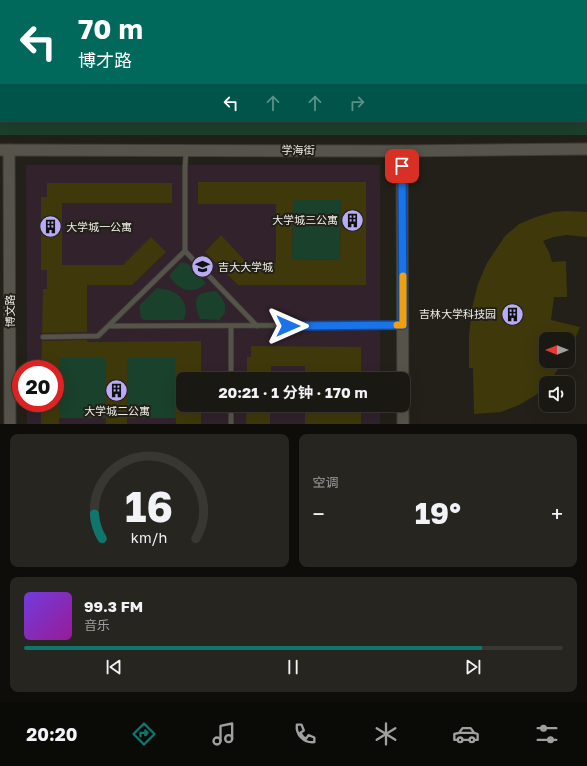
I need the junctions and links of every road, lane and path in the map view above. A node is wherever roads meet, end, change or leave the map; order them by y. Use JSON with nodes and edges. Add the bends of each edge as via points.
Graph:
{"nodes":[{"id":1,"x":587,"y":149,"type":"edge"},
{"id":2,"x":5,"y":150,"type":"edge"},
{"id":3,"x":187,"y":150,"type":"junction"},
{"id":4,"x":402,"y":151,"type":"junction"},
{"id":5,"x":185,"y":251,"type":"junction"},
{"id":6,"x":403,"y":325,"type":"junction"},
{"id":7,"x":110,"y":326,"type":"junction"},
{"id":8,"x":231,"y":326,"type":"junction"},
{"id":9,"x":258,"y":326,"type":"junction"},
{"id":10,"x":44,"y":337,"type":"dead end"},
{"id":11,"x":231,"y":372,"type":"edge"},
{"id":12,"x":231,"y":412,"type":"edge"},
{"id":13,"x":10,"y":424,"type":"edge"},
{"id":14,"x":231,"y":424,"type":"edge"},
{"id":15,"x":403,"y":424,"type":"edge"}],
"edges":[{"from":1,"to":4,"type":"street","name":"学海街"},
{"from":2,"to":3,"type":"street","name":"学海街"},
{"from":2,"to":13,"type":"street","name":"博文路"},
{"from":3,"to":4,"type":"street","name":"学海街"},
{"from":3,"to":5,"type":"lane"},
{"from":4,"to":6,"type":"street"},
{"from":5,"to":7,"type":"lane"},
{"from":5,"to":9,"type":"lane"},
{"from":6,"to":9,"type":"lane"},
{"from":6,"to":15,"type":"street"},
{"from":7,"to":8,"type":"lane"},
{"from":7,"to":10,"type":"lane","via":[[98,336]]},
{"from":8,"to":9,"type":"lane"},
{"from":8,"to":11,"type":"lane"},
{"from":12,"to":14,"type":"lane"}]}
